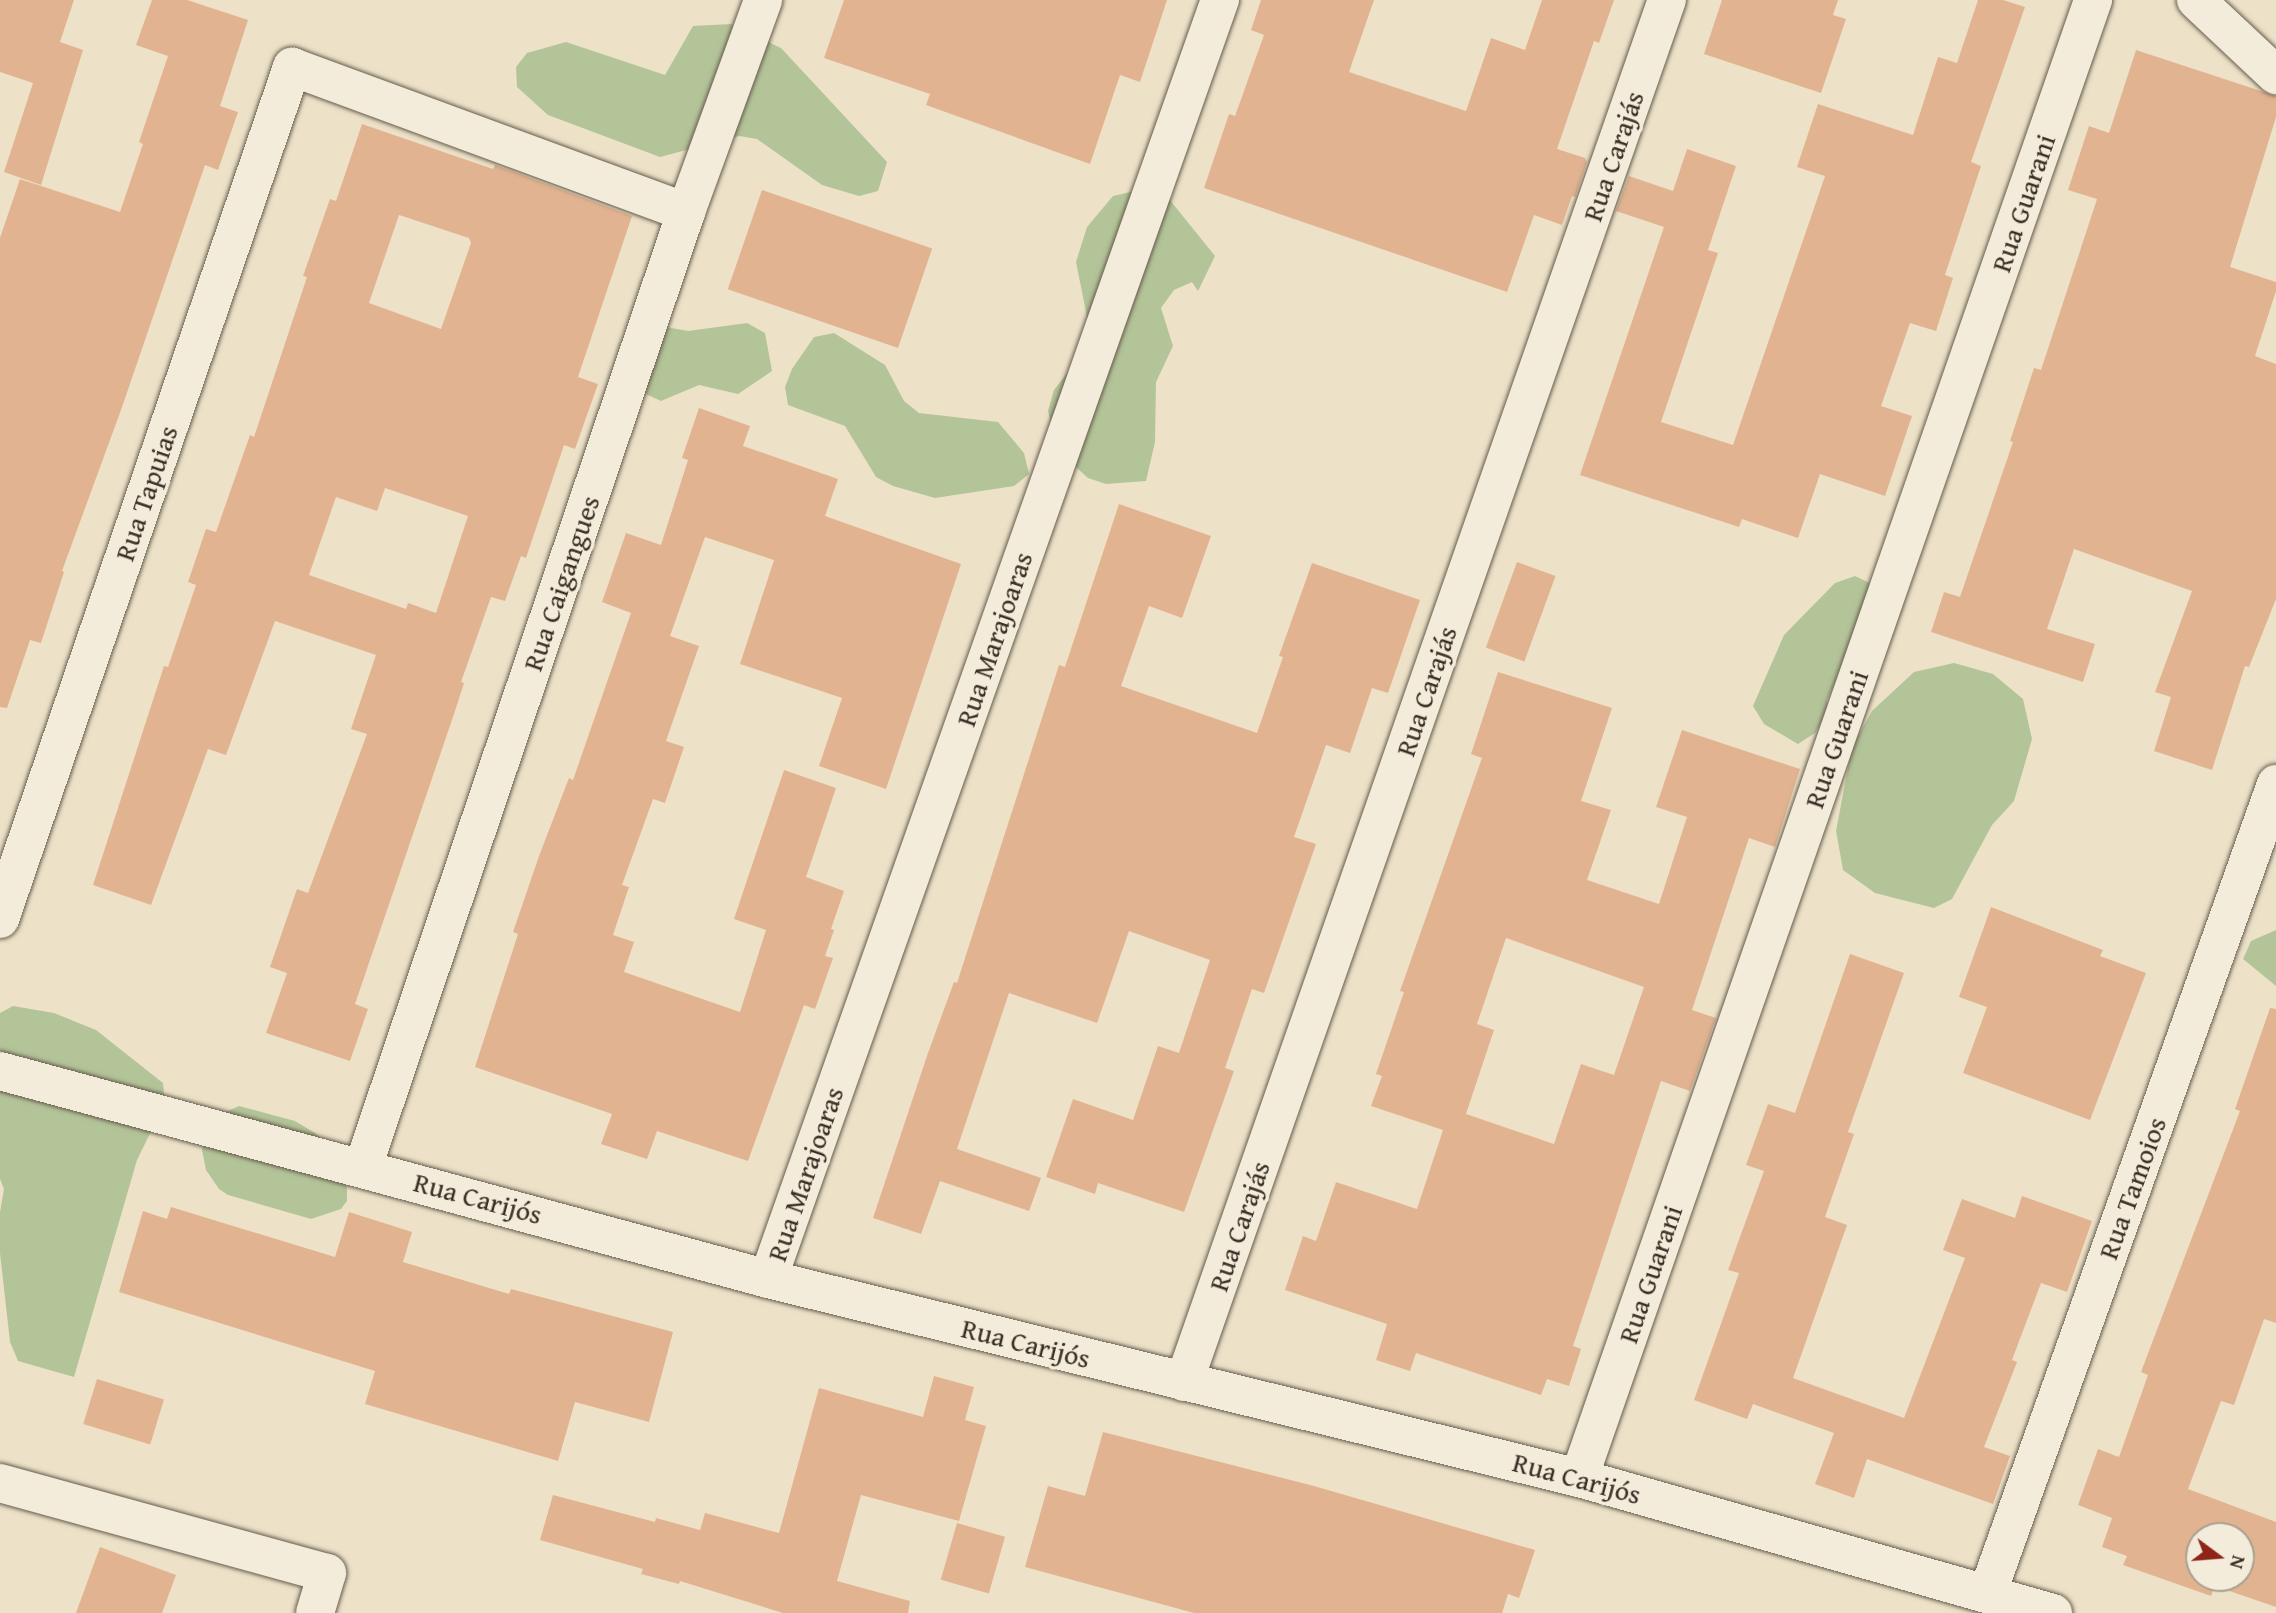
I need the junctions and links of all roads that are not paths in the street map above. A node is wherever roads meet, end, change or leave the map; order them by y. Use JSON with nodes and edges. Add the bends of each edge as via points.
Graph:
{"nodes":[{"id":1,"x":763,"y":0,"type":"edge"},
{"id":2,"x":1220,"y":0,"type":"edge"},
{"id":3,"x":1667,"y":0,"type":"edge"},
{"id":4,"x":2093,"y":0,"type":"edge"},
{"id":5,"x":2196,"y":0,"type":"edge"},
{"id":6,"x":2276,"y":75,"type":"edge"},
{"id":7,"x":686,"y":212,"type":"junction"},
{"id":8,"x":2276,"y":784,"type":"edge"},
{"id":9,"x":0,"y":919,"type":"edge"},
{"id":10,"x":0,"y":1071,"type":"edge"},
{"id":11,"x":363,"y":1167,"type":"junction"},
{"id":12,"x":768,"y":1279,"type":"junction"},
{"id":13,"x":1184,"y":1382,"type":"junction"},
{"id":14,"x":1579,"y":1478,"type":"junction"},
{"id":15,"x":0,"y":1483,"type":"edge"},
{"id":16,"x":1988,"y":1592,"type":"junction"},
{"id":17,"x":315,"y":1613,"type":"edge"},
{"id":18,"x":2053,"y":1613,"type":"edge"}],
"edges":[{"from":1,"to":7,"type":"street","name":"Rua Caigangues"},
{"from":2,"to":12,"type":"street","name":"Rua Marajoaras"},
{"from":3,"to":13,"type":"street","name":"Rua Carajás"},
{"from":4,"to":14,"type":"street","name":"Rua Guarani"},
{"from":5,"to":6,"type":"street"},
{"from":7,"to":9,"type":"street","name":"Rua Tapuias","via":[[292,66]]},
{"from":7,"to":11,"type":"street","name":"Rua Caigangues"},
{"from":8,"to":16,"type":"street","name":"Rua Tamoios"},
{"from":10,"to":11,"type":"street","name":"Rua Carijós"},
{"from":11,"to":12,"type":"street","name":"Rua Carijós"},
{"from":12,"to":13,"type":"street","name":"Rua Carijós"},
{"from":13,"to":14,"type":"street","name":"Rua Carijós"},
{"from":14,"to":16,"type":"street","name":"Rua Carijós"},
{"from":15,"to":17,"type":"street","via":[[327,1573]]},
{"from":16,"to":18,"type":"street","name":"Rua Carijós"}]}
